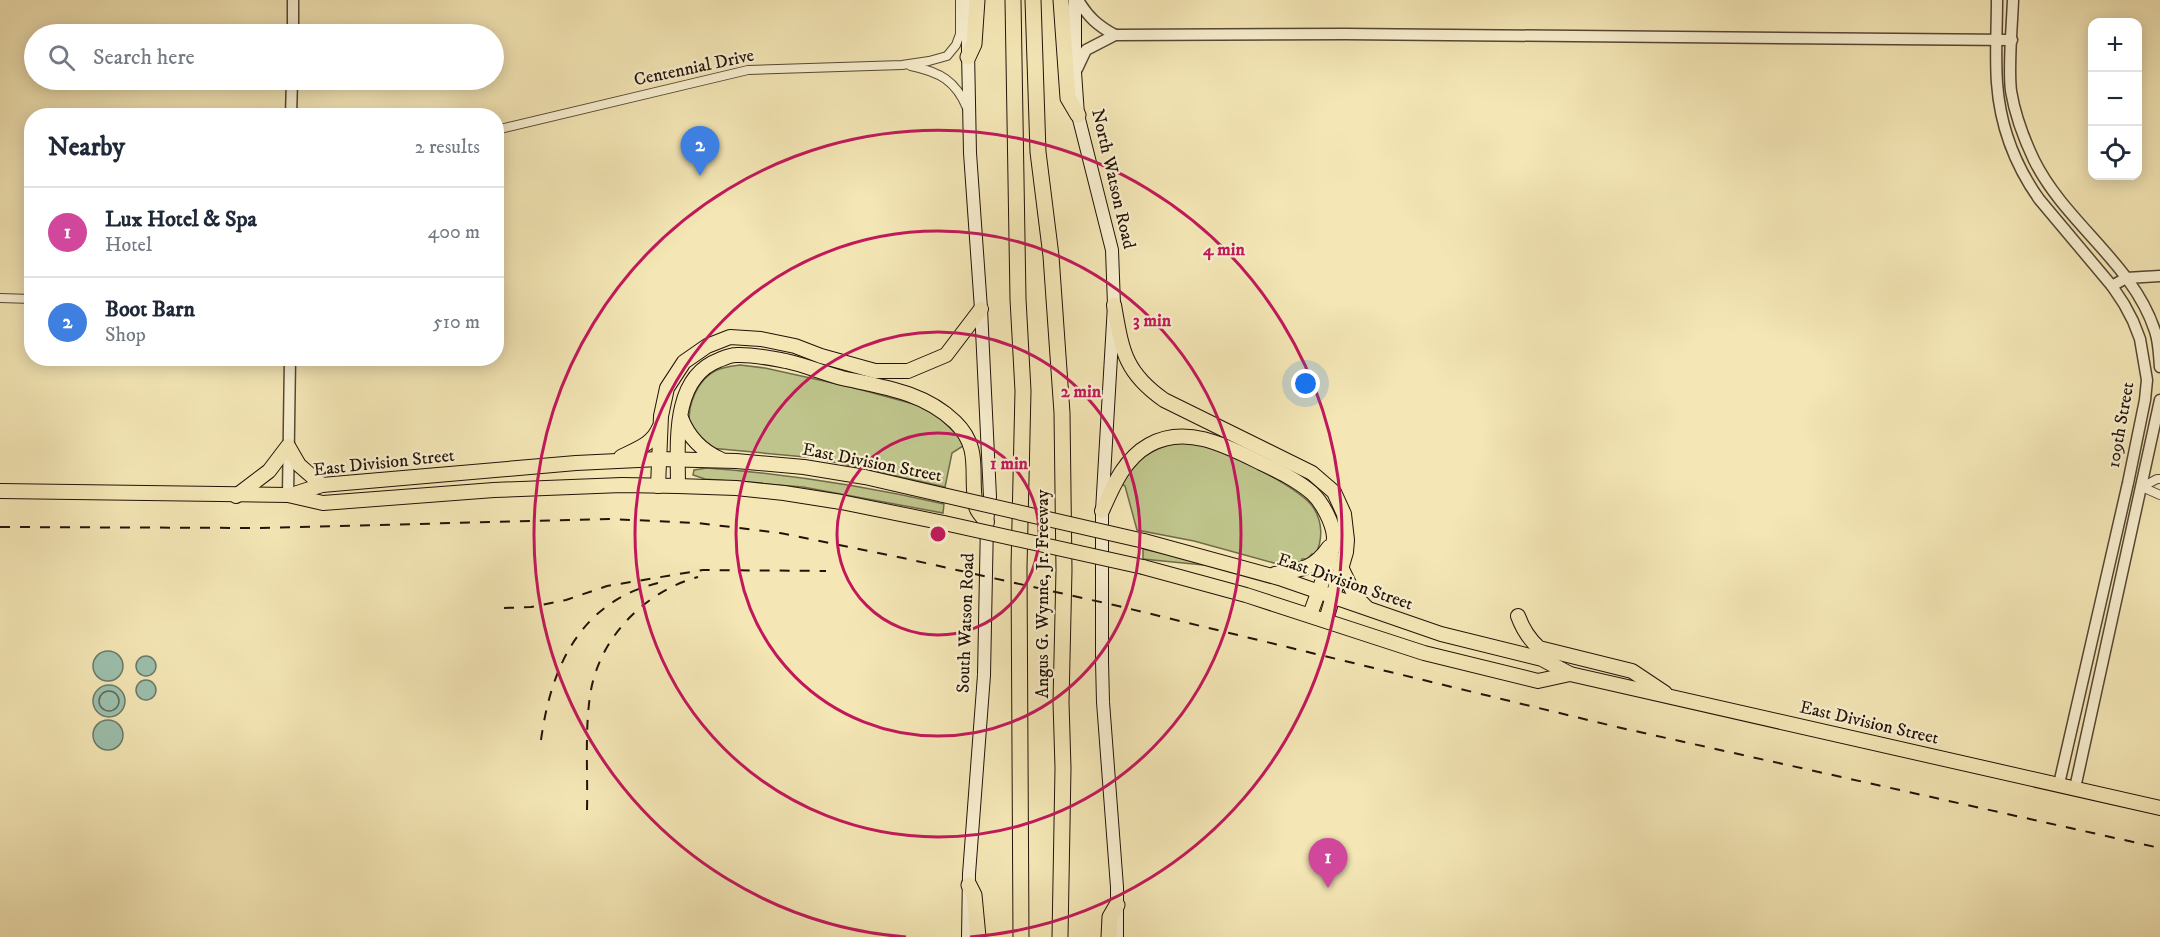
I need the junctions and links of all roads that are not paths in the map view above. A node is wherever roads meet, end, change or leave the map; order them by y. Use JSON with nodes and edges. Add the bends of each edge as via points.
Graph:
{"nodes":[{"id":1,"x":293,"y":0,"type":"edge"},
{"id":2,"x":960,"y":0,"type":"edge"},
{"id":3,"x":967,"y":0,"type":"edge"},
{"id":4,"x":977,"y":0,"type":"edge"},
{"id":5,"x":1013,"y":0,"type":"edge"},
{"id":6,"x":1034,"y":0,"type":"edge"},
{"id":7,"x":1061,"y":0,"type":"edge"},
{"id":8,"x":1077,"y":0,"type":"edge"},
{"id":9,"x":1996,"y":0,"type":"edge"},
{"id":10,"x":2013,"y":0,"type":"edge"},
{"id":11,"x":293,"y":24,"type":"edge"},
{"id":12,"x":1116,"y":34,"type":"junction"},
{"id":13,"x":1997,"y":40,"type":"junction"},
{"id":14,"x":2012,"y":40,"type":"junction"},
{"id":15,"x":968,"y":57,"type":"junction"},
{"id":16,"x":902,"y":65,"type":"junction"},
{"id":17,"x":1075,"y":72,"type":"junction"},
{"id":18,"x":292,"y":90,"type":"edge"},
{"id":19,"x":291,"y":108,"type":"edge"},
{"id":20,"x":969,"y":112,"type":"junction"},
{"id":21,"x":1078,"y":115,"type":"junction"},
{"id":22,"x":504,"y":128,"type":"edge"},
{"id":23,"x":2160,"y":276,"type":"edge"},
{"id":24,"x":2126,"y":278,"type":"junction"},
{"id":25,"x":2112,"y":286,"type":"junction"},
{"id":26,"x":0,"y":298,"type":"edge"},
{"id":27,"x":24,"y":299,"type":"edge"},
{"id":28,"x":1114,"y":305,"type":"junction"},
{"id":29,"x":981,"y":309,"type":"junction"},
{"id":30,"x":290,"y":366,"type":"edge"},
{"id":31,"x":2160,"y":367,"type":"edge"},
{"id":32,"x":2160,"y":400,"type":"edge"},
{"id":33,"x":680,"y":417,"type":"junction"},
{"id":34,"x":660,"y":426,"type":"junction"},
{"id":35,"x":288,"y":446,"type":"junction"},
{"id":36,"x":658,"y":459,"type":"junction"},
{"id":37,"x":678,"y":459,"type":"junction"},
{"id":38,"x":722,"y":460,"type":"junction"},
{"id":39,"x":615,"y":461,"type":"junction"},
{"id":40,"x":2160,"y":479,"type":"edge"},
{"id":41,"x":322,"y":485,"type":"junction"},
{"id":42,"x":658,"y":486,"type":"junction"},
{"id":43,"x":678,"y":486,"type":"junction"},
{"id":44,"x":2142,"y":487,"type":"junction"},
{"id":45,"x":0,"y":491,"type":"edge"},
{"id":46,"x":288,"y":495,"type":"junction"},
{"id":47,"x":2160,"y":495,"type":"edge"},
{"id":48,"x":236,"y":496,"type":"junction"},
{"id":49,"x":1102,"y":511,"type":"junction"},
{"id":50,"x":987,"y":522,"type":"junction"},
{"id":51,"x":1332,"y":543,"type":"junction"},
{"id":52,"x":1341,"y":567,"type":"junction"},
{"id":53,"x":1268,"y":575,"type":"junction"},
{"id":54,"x":1318,"y":590,"type":"junction"},
{"id":55,"x":1333,"y":596,"type":"junction"},
{"id":56,"x":1368,"y":609,"type":"junction"},
{"id":57,"x":1310,"y":615,"type":"junction"},
{"id":58,"x":1518,"y":616,"type":"dead end"},
{"id":59,"x":1326,"y":620,"type":"junction"},
{"id":60,"x":1570,"y":674,"type":"junction"},
{"id":61,"x":1671,"y":697,"type":"junction"},
{"id":62,"x":2059,"y":784,"type":"junction"},
{"id":63,"x":2075,"y":788,"type":"junction"},
{"id":64,"x":2160,"y":808,"type":"edge"},
{"id":65,"x":969,"y":885,"type":"junction"},
{"id":66,"x":1117,"y":905,"type":"junction"},
{"id":67,"x":968,"y":937,"type":"edge"},
{"id":68,"x":978,"y":937,"type":"edge"},
{"id":69,"x":1021,"y":937,"type":"edge"},
{"id":70,"x":1060,"y":937,"type":"edge"},
{"id":71,"x":1109,"y":937,"type":"edge"},
{"id":72,"x":1117,"y":937,"type":"edge"}],
"edges":[{"from":1,"to":11,"type":"street"},
{"from":2,"to":16,"type":"street","name":"Centennial Drive","via":[[960,34],[947,56]]},
{"from":3,"to":15,"type":"main road"},
{"from":4,"to":15,"type":"highway","via":[[974,44]]},
{"from":5,"to":69,"type":"highway","name":"Angus G. Wynne, Jr. Freeway","via":[[1023,391],[1019,567]]},
{"from":6,"to":70,"type":"highway","name":"Angus G. Wynne, Jr. Freeway","via":[[1038,152],[1051,256],[1062,413]]},
{"from":7,"to":21,"type":"highway","via":[[1068,99]]},
{"from":8,"to":12,"type":"street","via":[[1100,27]]},
{"from":8,"to":17,"type":"main road","name":"North Watson Road"},
{"from":9,"to":13,"type":"street","name":"109th Street"},
{"from":10,"to":14,"type":"street","name":"109th Street"},
{"from":12,"to":13,"type":"street"},
{"from":12,"to":17,"type":"street","via":[[1086,50]]},
{"from":13,"to":14,"type":"street"},
{"from":13,"to":25,"type":"street","name":"109th Street","via":[[2000,106],[2019,167],[2039,199]]},
{"from":14,"to":24,"type":"street","name":"109th Street","via":[[2011,90],[2036,163],[2057,196]]},
{"from":15,"to":20,"type":"main road"},
{"from":16,"to":20,"type":"street","name":"Centennial Drive","via":[[925,69],[948,80],[960,92]]},
{"from":16,"to":22,"type":"street","name":"Centennial Drive","via":[[748,70]]},
{"from":17,"to":21,"type":"main road","name":"North Watson Road"},
{"from":18,"to":19,"type":"street"},
{"from":20,"to":29,"type":"main road"},
{"from":21,"to":28,"type":"main road","name":"North Watson Road","via":[[1112,250]]},
{"from":23,"to":24,"type":"street"},
{"from":24,"to":25,"type":"street"},
{"from":24,"to":31,"type":"street","name":"109th Street","via":[[2155,332]]},
{"from":25,"to":62,"type":"street","name":"109th Street","via":[[2140,339],[2147,381],[2145,400]]},
{"from":26,"to":27,"type":"street"},
{"from":28,"to":49,"type":"main road","name":"North Watson Road"},
{"from":28,"to":52,"type":"main road","via":[[1124,356],[1152,391],[1312,472],[1329,488],[1341,504],[1346,524]]},
{"from":29,"to":34,"type":"main road","via":[[946,355],[908,371],[875,371],[795,346],[730,337],[707,346],[684,362],[667,388]]},
{"from":29,"to":50,"type":"main road","name":"South Watson Road","via":[[990,496]]},
{"from":30,"to":35,"type":"street"},
{"from":32,"to":44,"type":"street","name":"109th Street"},
{"from":33,"to":37,"type":"main road"},
{"from":33,"to":38,"type":"main road","via":[[700,447]]},
{"from":33,"to":50,"type":"main road","via":[[694,377],[709,364],[734,355],[786,361],[928,401],[955,422],[970,444],[974,453],[976,509]]},
{"from":34,"to":36,"type":"main road"},
{"from":34,"to":39,"type":"main road","via":[[647,444]]},
{"from":35,"to":41,"type":"main road","via":[[298,465]]},
{"from":35,"to":46,"type":"street"},
{"from":35,"to":48,"type":"main road","via":[[269,471]]},
{"from":36,"to":37,"type":"main road","name":"East Division Street"},
{"from":36,"to":39,"type":"main road","name":"East Division Street"},
{"from":36,"to":42,"type":"main road"},
{"from":37,"to":38,"type":"main road","name":"East Division Street"},
{"from":37,"to":43,"type":"main road"},
{"from":38,"to":53,"type":"main road","name":"East Division Street","bridge":true,"via":[[865,477],[1144,541]]},
{"from":39,"to":41,"type":"main road","name":"East Division Street"},
{"from":40,"to":44,"type":"street"},
{"from":41,"to":46,"type":"main road","name":"East Division Street"},
{"from":42,"to":43,"type":"main road","name":"East Division Street"},
{"from":42,"to":46,"type":"main road","name":"East Division Street","via":[[494,490],[323,503]]},
{"from":43,"to":57,"type":"main road","name":"East Division Street","bridge":true,"via":[[795,495],[944,523],[1143,567]]},
{"from":44,"to":47,"type":"street"},
{"from":44,"to":63,"type":"street","name":"109th Street"},
{"from":45,"to":48,"type":"main road","name":"East Division Street"},
{"from":46,"to":48,"type":"main road","name":"East Division Street"},
{"from":49,"to":51,"type":"main road","via":[[1119,474],[1149,445],[1194,437],[1218,442],[1312,493],[1328,517]]},
{"from":49,"to":66,"type":"main road","via":[[1103,702]]},
{"from":50,"to":65,"type":"main road","name":"South Watson Road","via":[[984,675]]},
{"from":51,"to":53,"type":"main road","via":[[1315,564]]},
{"from":51,"to":54,"type":"main road"},
{"from":52,"to":55,"type":"main road"},
{"from":52,"to":56,"type":"main road","via":[[1355,596]]},
{"from":53,"to":54,"type":"main road","name":"East Division Street"},
{"from":54,"to":55,"type":"main road","name":"East Division Street"},
{"from":54,"to":57,"type":"main road"},
{"from":55,"to":56,"type":"main road","name":"East Division Street"},
{"from":55,"to":59,"type":"main road"},
{"from":56,"to":60,"type":"main road","name":"East Division Street","via":[[1441,634],[1542,659]]},
{"from":57,"to":59,"type":"main road","name":"East Division Street"},
{"from":58,"to":61,"type":"main road","via":[[1522,629],[1539,648],[1632,671]]},
{"from":59,"to":60,"type":"main road","name":"East Division Street","via":[[1424,653],[1538,681]]},
{"from":60,"to":61,"type":"main road","name":"East Division Street"},
{"from":61,"to":62,"type":"main road","name":"East Division Street"},
{"from":62,"to":63,"type":"main road","name":"East Division Street"},
{"from":63,"to":64,"type":"main road","name":"East Division Street"},
{"from":65,"to":67,"type":"main road","name":"South Watson Road"},
{"from":65,"to":68,"type":"highway","via":[[974,895]]},
{"from":66,"to":71,"type":"highway","via":[[1110,918]]},
{"from":66,"to":72,"type":"main road"}]}
